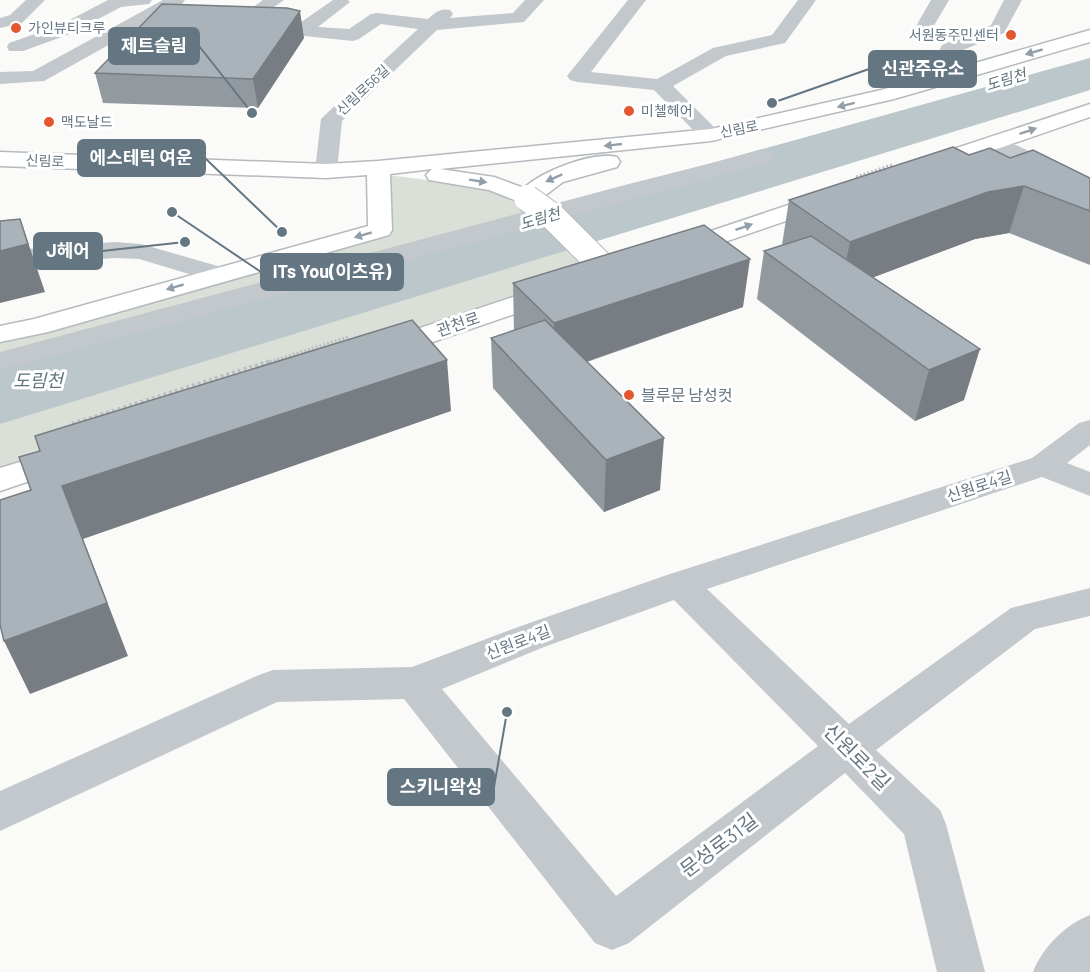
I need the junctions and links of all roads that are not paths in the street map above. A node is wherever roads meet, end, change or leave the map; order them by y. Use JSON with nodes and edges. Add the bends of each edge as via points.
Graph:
{"nodes":[{"id":1,"x":36,"y":0,"type":"edge"},
{"id":2,"x":143,"y":0,"type":"edge"},
{"id":3,"x":176,"y":0,"type":"edge"},
{"id":4,"x":275,"y":0,"type":"edge"},
{"id":5,"x":535,"y":0,"type":"edge"},
{"id":6,"x":637,"y":0,"type":"edge"},
{"id":7,"x":807,"y":0,"type":"edge"},
{"id":8,"x":940,"y":0,"type":"edge"},
{"id":9,"x":1013,"y":0,"type":"edge"},
{"id":10,"x":117,"y":1,"type":"edge"},
{"id":11,"x":334,"y":1,"type":"edge"},
{"id":12,"x":455,"y":4,"type":"edge"},
{"id":13,"x":427,"y":12,"type":"junction"},
{"id":14,"x":251,"y":15,"type":"edge"},
{"id":15,"x":0,"y":23,"type":"edge"},
{"id":16,"x":920,"y":35,"type":"dead end"},
{"id":17,"x":1090,"y":36,"type":"edge"},
{"id":18,"x":5,"y":46,"type":"edge"},
{"id":19,"x":949,"y":49,"type":"dead end"},
{"id":20,"x":0,"y":78,"type":"edge"},
{"id":21,"x":660,"y":85,"type":"junction"},
{"id":22,"x":1090,"y":110,"type":"edge"},
{"id":23,"x":711,"y":135,"type":"junction"},
{"id":24,"x":995,"y":142,"type":"junction"},
{"id":25,"x":763,"y":157,"type":"dead end"},
{"id":26,"x":0,"y":159,"type":"edge"},
{"id":27,"x":378,"y":168,"type":"junction"},
{"id":28,"x":326,"y":171,"type":"junction"},
{"id":29,"x":896,"y":176,"type":"edge"},
{"id":30,"x":1086,"y":183,"type":"edge"},
{"id":31,"x":852,"y":191,"type":"edge"},
{"id":32,"x":527,"y":198,"type":"junction"},
{"id":33,"x":653,"y":258,"type":"edge"},
{"id":34,"x":0,"y":259,"type":"edge"},
{"id":35,"x":620,"y":269,"type":"joint"},
{"id":36,"x":219,"y":275,"type":"junction"},
{"id":37,"x":0,"y":334,"type":"edge"},
{"id":38,"x":361,"y":357,"type":"edge"},
{"id":39,"x":0,"y":361,"type":"edge"},
{"id":40,"x":1090,"y":430,"type":"edge"},
{"id":41,"x":90,"y":450,"type":"edge"},
{"id":42,"x":1043,"y":465,"type":"junction"},
{"id":43,"x":0,"y":480,"type":"edge"},
{"id":44,"x":1090,"y":485,"type":"edge"},
{"id":45,"x":680,"y":584,"type":"junction"},
{"id":46,"x":1090,"y":602,"type":"edge"},
{"id":47,"x":414,"y":683,"type":"junction"},
{"id":48,"x":847,"y":748,"type":"junction"},
{"id":49,"x":0,"y":812,"type":"edge"},
{"id":50,"x":1090,"y":938,"type":"edge"},
{"id":51,"x":961,"y":972,"type":"edge"},
{"id":52,"x":1057,"y":972,"type":"edge"}],
"edges":[{"from":1,"to":15,"type":"street","via":[[16,19]]},
{"from":2,"to":10,"type":"street"},
{"from":3,"to":20,"type":"street","via":[[38,77]]},
{"from":4,"to":14,"type":"street"},
{"from":5,"to":13,"type":"street","via":[[518,18]]},
{"from":6,"to":21,"type":"street","via":[[577,76]]},
{"from":7,"to":21,"type":"street","via":[[778,39],[720,52]]},
{"from":8,"to":16,"type":"street"},
{"from":9,"to":19,"type":"street","via":[[998,29]]},
{"from":10,"to":18,"type":"street","via":[[64,30]]},
{"from":11,"to":13,"type":"street"},
{"from":11,"to":13,"type":"street","via":[[300,31],[353,35],[377,18]]},
{"from":12,"to":13,"type":"street","name":"신림로56길"},
{"from":13,"to":28,"type":"street","name":"신림로56길","via":[[332,119]]},
{"from":17,"to":23,"type":"main road","name":"신림로","one_way":true,"via":[[887,95]]},
{"from":21,"to":23,"type":"street"},
{"from":24,"to":22,"type":"main road","one_way":true},
{"from":23,"to":27,"type":"main road","name":"신림로","one_way":true},
{"from":23,"to":32,"type":"main road","one_way":true,"via":[[561,174],[540,184]]},
{"from":24,"to":29,"type":"main road"},
{"from":24,"to":30,"type":"street"},
{"from":25,"to":39,"type":"street"},
{"from":26,"to":28,"type":"main road","name":"신림로"},
{"from":27,"to":28,"type":"main road","name":"신림로"},
{"from":27,"to":32,"type":"main road","name":"신림로","one_way":true,"via":[[494,184]]},
{"from":27,"to":36,"type":"main road","one_way":true,"via":[[380,230]]},
{"from":33,"to":31,"type":"main road","one_way":true},
{"from":32,"to":35,"type":"main road","name":"신림로","bridge":true},
{"from":34,"to":36,"type":"street","via":[[87,250],[132,251]]},
{"from":35,"to":38,"type":"main road","name":"관천로"},
{"from":36,"to":37,"type":"main road","one_way":true},
{"from":40,"to":42,"type":"street","name":"신원로4길"},
{"from":41,"to":43,"type":"main road"},
{"from":42,"to":44,"type":"street"},
{"from":42,"to":45,"type":"street","name":"신원로4길"},
{"from":45,"to":47,"type":"street","name":"신원로4길"},
{"from":45,"to":48,"type":"street","name":"신원로2길"},
{"from":46,"to":48,"type":"street","name":"문성로31길","via":[[1024,618]]},
{"from":47,"to":48,"type":"street","name":"문성로31길","via":[[612,927]]},
{"from":47,"to":49,"type":"street","name":"신원로4길","via":[[273,686]]},
{"from":48,"to":51,"type":"street","name":"신원로2길","via":[[924,824]]},
{"from":50,"to":52,"type":"street"}]}
